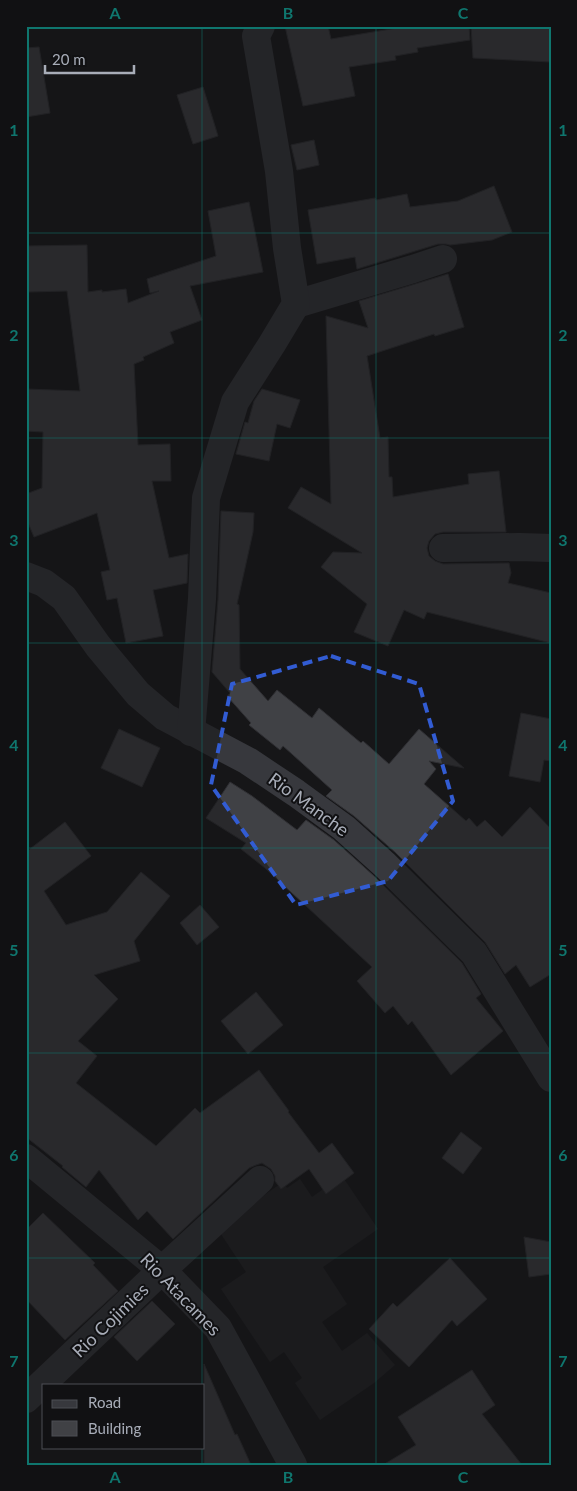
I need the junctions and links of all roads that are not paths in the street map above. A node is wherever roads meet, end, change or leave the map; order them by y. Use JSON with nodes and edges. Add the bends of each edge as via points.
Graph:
{"nodes":[{"id":1,"x":261,"y":26,"type":"edge"},
{"id":2,"x":443,"y":259,"type":"dead end"},
{"id":3,"x":296,"y":304,"type":"junction"},
{"id":4,"x":444,"y":548,"type":"dead end"},
{"id":5,"x":551,"y":548,"type":"edge"},
{"id":6,"x":26,"y":576,"type":"edge"},
{"id":7,"x":191,"y":732,"type":"junction"},
{"id":8,"x":551,"y":1078,"type":"edge"},
{"id":9,"x":26,"y":1158,"type":"edge"},
{"id":10,"x":260,"y":1180,"type":"dead end"},
{"id":11,"x":162,"y":1270,"type":"junction"},
{"id":12,"x":26,"y":1399,"type":"edge"},
{"id":13,"x":293,"y":1465,"type":"edge"}],
"edges":[{"from":1,"to":3,"type":"street","via":[[256,36],[279,171]]},
{"from":2,"to":3,"type":"street"},
{"from":3,"to":7,"type":"street","via":[[235,402],[206,498]]},
{"from":4,"to":5,"type":"street"},
{"from":6,"to":7,"type":"street","name":"Rio Manche","via":[[44,583],[64,598],[138,694]]},
{"from":7,"to":8,"type":"street","name":"Rio Manche","via":[[248,761],[296,793],[344,828],[384,865],[474,953]]},
{"from":9,"to":11,"type":"street","name":"Rio Atacames"},
{"from":10,"to":11,"type":"street","name":"Rio Cojimies"},
{"from":11,"to":12,"type":"street","name":"Rio Cojimies"},
{"from":11,"to":13,"type":"street","name":"Rio Atacames","via":[[218,1328]]}]}
